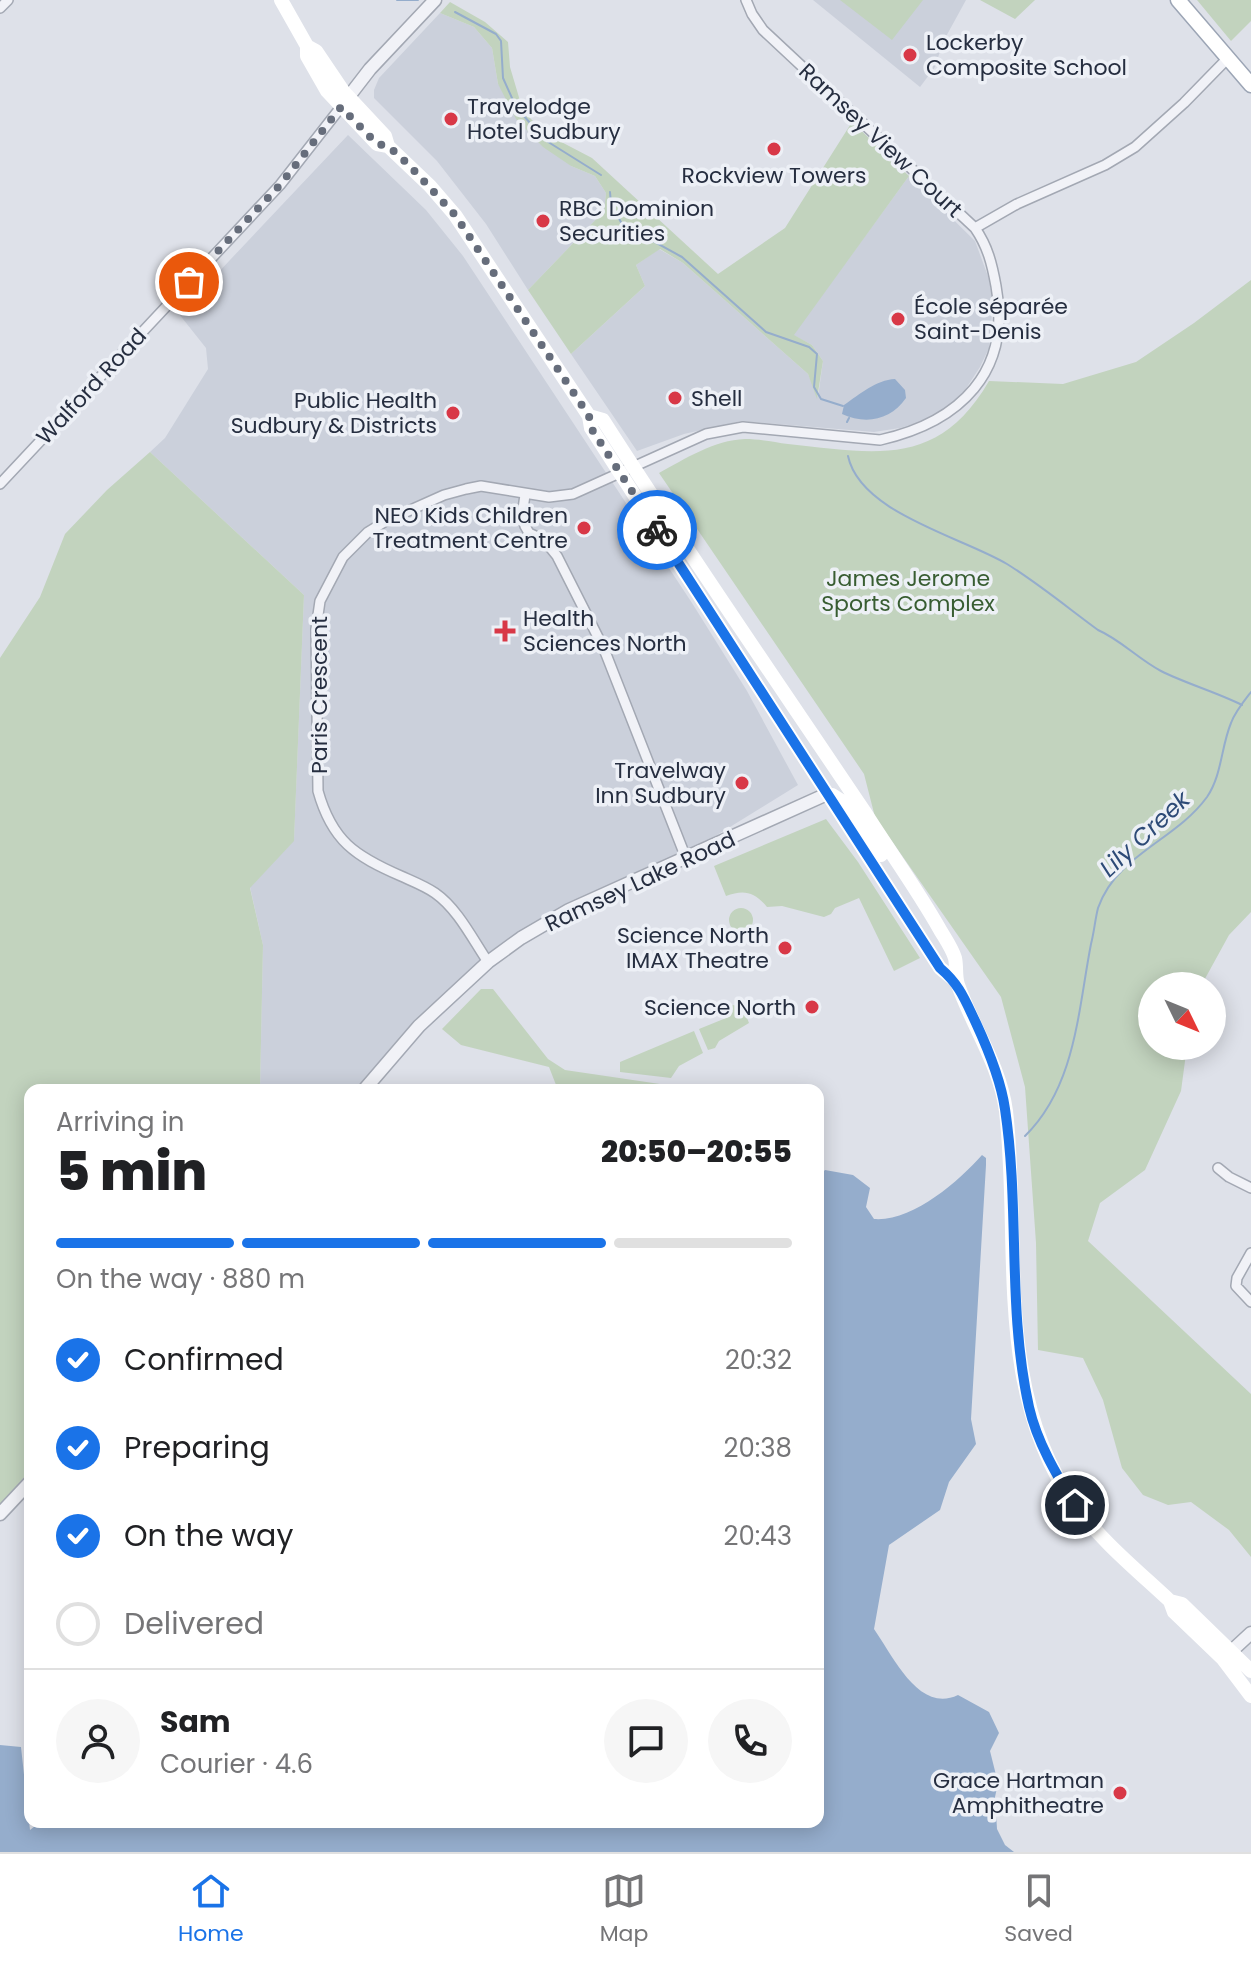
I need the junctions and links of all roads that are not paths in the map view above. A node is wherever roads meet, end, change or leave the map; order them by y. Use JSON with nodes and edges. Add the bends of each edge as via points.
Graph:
{"nodes":[{"id":1,"x":8,"y":0,"type":"edge"},
{"id":2,"x":281,"y":0,"type":"edge"},
{"id":3,"x":435,"y":0,"type":"edge"},
{"id":4,"x":746,"y":0,"type":"edge"},
{"id":5,"x":1178,"y":0,"type":"edge"},
{"id":6,"x":0,"y":8,"type":"edge"},
{"id":7,"x":1227,"y":59,"type":"junction"},
{"id":8,"x":1251,"y":85,"type":"edge"},
{"id":9,"x":344,"y":102,"type":"junction"},
{"id":10,"x":975,"y":228,"type":"junction"},
{"id":11,"x":627,"y":471,"type":"junction"},
{"id":12,"x":0,"y":484,"type":"edge"},
{"id":13,"x":525,"y":495,"type":"junction"},
{"id":14,"x":834,"y":766,"type":"junction"},
{"id":15,"x":827,"y":794,"type":"junction"},
{"id":16,"x":686,"y":858,"type":"junction"},
{"id":17,"x":955,"y":958,"type":"junction"},
{"id":18,"x":488,"y":962,"type":"junction"},
{"id":19,"x":957,"y":982,"type":"junction"},
{"id":20,"x":369,"y":1084,"type":"edge"},
{"id":21,"x":1218,"y":1168,"type":"dead end"},
{"id":22,"x":1251,"y":1188,"type":"edge"},
{"id":23,"x":1251,"y":1253,"type":"edge"},
{"id":24,"x":1251,"y":1302,"type":"edge"},
{"id":25,"x":24,"y":1488,"type":"edge"},
{"id":26,"x":0,"y":1514,"type":"edge"},
{"id":27,"x":1251,"y":1633,"type":"edge"},
{"id":28,"x":1227,"y":1655,"type":"junction"},
{"id":29,"x":1251,"y":1671,"type":"edge"},
{"id":30,"x":1251,"y":1696,"type":"edge"}],
"edges":[{"from":1,"to":6,"type":"street"},
{"from":2,"to":9,"type":"main road","via":[[327,91]]},
{"from":3,"to":9,"type":"street","name":"Walford Road"},
{"from":4,"to":10,"type":"street","name":"Ramsey View Court","via":[[763,30]]},
{"from":5,"to":7,"type":"main road"},
{"from":7,"to":8,"type":"main road"},
{"from":7,"to":10,"type":"street","name":"Ramsey View Court","via":[[1135,147]]},
{"from":9,"to":11,"type":"main road","via":[[385,136],[388,146],[455,215],[589,416],[591,428]]},
{"from":9,"to":12,"type":"street","name":"Walford Road","via":[[280,185]]},
{"from":10,"to":11,"type":"street","name":"Paris Crescent","via":[[991,258],[1000,305],[998,332],[983,375],[950,413],[927,427],[880,440],[743,427],[706,434]]},
{"from":11,"to":13,"type":"street","name":"Paris Crescent","via":[[573,494]]},
{"from":11,"to":14,"type":"main road"},
{"from":11,"to":15,"type":"main road"},
{"from":13,"to":16,"type":"street","via":[[525,526],[557,556],[604,649]]},
{"from":13,"to":18,"type":"street","name":"Paris Crescent","via":[[481,486],[466,489],[368,532],[329,580],[316,629],[318,791],[329,821],[352,851],[436,893]]},
{"from":14,"to":15,"type":"main road","via":[[836,779]]},
{"from":14,"to":17,"type":"main road"},
{"from":15,"to":16,"type":"street","name":"Ramsey Lake Road"},
{"from":15,"to":17,"type":"main road","via":[[846,804]]},
{"from":15,"to":19,"type":"main road","via":[[940,968]]},
{"from":16,"to":18,"type":"street","name":"Ramsey Lake Road","via":[[569,910]]},
{"from":17,"to":19,"type":"main road"},
{"from":18,"to":20,"type":"street","name":"Ramsey Lake Road","via":[[419,1026]]},
{"from":19,"to":28,"type":"main road","via":[[1005,1107],[1016,1316],[1037,1432],[1055,1473],[1098,1533],[1170,1601],[1182,1604]]},
{"from":21,"to":22,"type":"street"},
{"from":23,"to":24,"type":"street","via":[[1236,1286]]},
{"from":25,"to":26,"type":"street"},
{"from":27,"to":28,"type":"street"},
{"from":28,"to":29,"type":"main road"},
{"from":28,"to":30,"type":"main road"}]}
